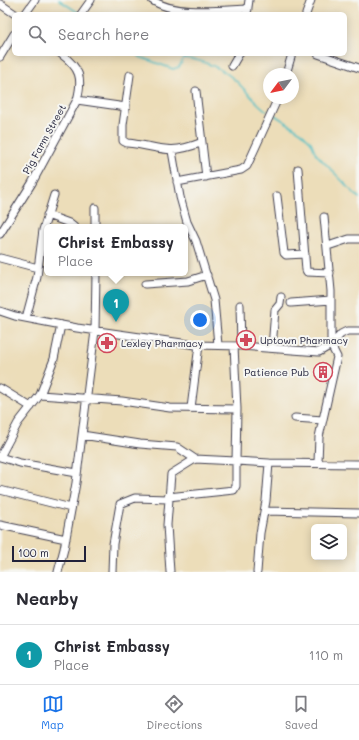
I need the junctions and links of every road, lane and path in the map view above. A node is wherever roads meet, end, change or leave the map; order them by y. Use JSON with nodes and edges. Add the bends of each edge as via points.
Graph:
{"nodes":[{"id":1,"x":36,"y":0,"type":"edge"},
{"id":2,"x":91,"y":0,"type":"edge"},
{"id":3,"x":152,"y":0,"type":"edge"},
{"id":4,"x":249,"y":0,"type":"edge"},
{"id":5,"x":311,"y":0,"type":"edge"},
{"id":6,"x":0,"y":4,"type":"edge"},
{"id":7,"x":12,"y":12,"type":"edge"},
{"id":8,"x":27,"y":12,"type":"edge"},
{"id":9,"x":82,"y":12,"type":"edge"},
{"id":10,"x":248,"y":12,"type":"edge"},
{"id":11,"x":307,"y":12,"type":"edge"},
{"id":12,"x":12,"y":37,"type":"edge"},
{"id":13,"x":64,"y":56,"type":"edge"},
{"id":14,"x":237,"y":56,"type":"edge"},
{"id":15,"x":291,"y":56,"type":"edge"},
{"id":16,"x":324,"y":56,"type":"edge"},
{"id":17,"x":0,"y":57,"type":"edge"},
{"id":18,"x":232,"y":66,"type":"dead end"},
{"id":19,"x":288,"y":68,"type":"edge"},
{"id":20,"x":359,"y":68,"type":"edge"},
{"id":21,"x":130,"y":75,"type":"dead end"},
{"id":22,"x":196,"y":91,"type":"dead end"},
{"id":23,"x":77,"y":100,"type":"junction"},
{"id":24,"x":275,"y":104,"type":"edge"},
{"id":25,"x":126,"y":107,"type":"junction"},
{"id":26,"x":200,"y":142,"type":"junction"},
{"id":27,"x":172,"y":151,"type":"junction"},
{"id":28,"x":298,"y":169,"type":"dead end"},
{"id":29,"x":206,"y":177,"type":"junction"},
{"id":30,"x":177,"y":182,"type":"junction"},
{"id":31,"x":54,"y":195,"type":"dead end"},
{"id":32,"x":277,"y":196,"type":"dead end"},
{"id":33,"x":95,"y":208,"type":"dead end"},
{"id":34,"x":48,"y":215,"type":"junction"},
{"id":35,"x":324,"y":217,"type":"dead end"},
{"id":36,"x":46,"y":224,"type":"edge"},
{"id":37,"x":70,"y":224,"type":"edge"},
{"id":38,"x":95,"y":224,"type":"edge"},
{"id":39,"x":188,"y":224,"type":"edge"},
{"id":40,"x":188,"y":224,"type":"edge"},
{"id":41,"x":0,"y":234,"type":"edge"},
{"id":42,"x":44,"y":236,"type":"edge"},
{"id":43,"x":359,"y":239,"type":"edge"},
{"id":44,"x":328,"y":246,"type":"junction"},
{"id":45,"x":305,"y":254,"type":"junction"},
{"id":46,"x":0,"y":258,"type":"edge"},
{"id":47,"x":38,"y":268,"type":"junction"},
{"id":48,"x":330,"y":273,"type":"junction"},
{"id":49,"x":207,"y":275,"type":"junction"},
{"id":50,"x":96,"y":276,"type":"edge"},
{"id":51,"x":145,"y":284,"type":"dead end"},
{"id":52,"x":281,"y":297,"type":"dead end"},
{"id":53,"x":331,"y":300,"type":"junction"},
{"id":54,"x":291,"y":303,"type":"dead end"},
{"id":55,"x":240,"y":305,"type":"dead end"},
{"id":56,"x":0,"y":311,"type":"edge"},
{"id":57,"x":26,"y":318,"type":"junction"},
{"id":58,"x":61,"y":325,"type":"junction"},
{"id":59,"x":359,"y":330,"type":"edge"},
{"id":60,"x":95,"y":331,"type":"junction"},
{"id":61,"x":199,"y":345,"type":"junction"},
{"id":62,"x":218,"y":345,"type":"junction"},
{"id":63,"x":331,"y":345,"type":"junction"},
{"id":64,"x":238,"y":346,"type":"junction"},
{"id":65,"x":272,"y":348,"type":"junction"},
{"id":66,"x":0,"y":388,"type":"edge"},
{"id":67,"x":40,"y":395,"type":"junction"},
{"id":68,"x":85,"y":398,"type":"junction"},
{"id":69,"x":31,"y":407,"type":"junction"},
{"id":70,"x":191,"y":408,"type":"junction"},
{"id":71,"x":237,"y":409,"type":"junction"},
{"id":72,"x":295,"y":418,"type":"dead end"},
{"id":73,"x":323,"y":420,"type":"junction"},
{"id":74,"x":82,"y":435,"type":"junction"},
{"id":75,"x":0,"y":457,"type":"edge"},
{"id":76,"x":194,"y":459,"type":"junction"},
{"id":77,"x":236,"y":461,"type":"junction"},
{"id":78,"x":318,"y":462,"type":"junction"},
{"id":79,"x":269,"y":464,"type":"junction"},
{"id":80,"x":359,"y":464,"type":"edge"},
{"id":81,"x":77,"y":473,"type":"junction"},
{"id":82,"x":0,"y":490,"type":"edge"},
{"id":83,"x":168,"y":498,"type":"junction"},
{"id":84,"x":71,"y":508,"type":"junction"},
{"id":85,"x":265,"y":511,"type":"junction"},
{"id":86,"x":359,"y":515,"type":"edge"},
{"id":87,"x":0,"y":525,"type":"edge"},
{"id":88,"x":66,"y":539,"type":"junction"},
{"id":89,"x":58,"y":572,"type":"edge"},
{"id":90,"x":112,"y":572,"type":"edge"},
{"id":91,"x":170,"y":572,"type":"edge"},
{"id":92,"x":257,"y":572,"type":"edge"}],
"edges":[{"from":1,"to":8,"type":"street"},
{"from":2,"to":9,"type":"street"},
{"from":3,"to":10,"type":"street","via":[[179,9]]},
{"from":4,"to":10,"type":"street"},
{"from":5,"to":11,"type":"street"},
{"from":6,"to":7,"type":"street"},
{"from":12,"to":17,"type":"street"},
{"from":13,"to":23,"type":"street","name":"Pig Farm Street","via":[[77,69],[80,79],[81,88]]},
{"from":14,"to":18,"type":"street"},
{"from":15,"to":19,"type":"street"},
{"from":16,"to":20,"type":"street"},
{"from":21,"to":25,"type":"street"},
{"from":22,"to":26,"type":"street"},
{"from":23,"to":25,"type":"street"},
{"from":23,"to":41,"type":"street","name":"Pig Farm Street","via":[[32,183]]},
{"from":24,"to":29,"type":"street","via":[[250,154],[247,166],[231,173]]},
{"from":25,"to":27,"type":"street","via":[[123,141]]},
{"from":26,"to":27,"type":"street"},
{"from":26,"to":29,"type":"street"},
{"from":27,"to":30,"type":"street"},
{"from":28,"to":45,"type":"street"},
{"from":29,"to":30,"type":"street"},
{"from":30,"to":40,"type":"street"},
{"from":31,"to":34,"type":"street"},
{"from":32,"to":45,"type":"street","via":[[284,254]]},
{"from":33,"to":38,"type":"street"},
{"from":34,"to":36,"type":"street"},
{"from":34,"to":37,"type":"street"},
{"from":35,"to":44,"type":"street"},
{"from":39,"to":49,"type":"street"},
{"from":42,"to":47,"type":"street"},
{"from":43,"to":44,"type":"street","via":[[349,239]]},
{"from":44,"to":48,"type":"street"},
{"from":45,"to":48,"type":"street","via":[[307,272]]},
{"from":46,"to":47,"type":"street"},
{"from":47,"to":57,"type":"street"},
{"from":48,"to":53,"type":"street"},
{"from":49,"to":51,"type":"street","via":[[177,282]]},
{"from":49,"to":62,"type":"street","via":[[214,300]]},
{"from":50,"to":60,"type":"street"},
{"from":52,"to":65,"type":"street","via":[[280,304],[275,310]]},
{"from":53,"to":54,"type":"street"},
{"from":53,"to":63,"type":"street"},
{"from":55,"to":64,"type":"street"},
{"from":56,"to":57,"type":"street"},
{"from":57,"to":58,"type":"street"},
{"from":58,"to":60,"type":"street"},
{"from":58,"to":67,"type":"street","via":[[54,359]]},
{"from":59,"to":63,"type":"street","via":[[341,334]]},
{"from":60,"to":61,"type":"street"},
{"from":60,"to":68,"type":"street"},
{"from":61,"to":62,"type":"street"},
{"from":61,"to":70,"type":"street"},
{"from":62,"to":64,"type":"street"},
{"from":63,"to":65,"type":"street","via":[[319,352]]},
{"from":63,"to":73,"type":"street","via":[[337,357]]},
{"from":64,"to":65,"type":"street"},
{"from":64,"to":71,"type":"street"},
{"from":66,"to":69,"type":"street"},
{"from":67,"to":68,"type":"street"},
{"from":67,"to":69,"type":"street"},
{"from":68,"to":70,"type":"street"},
{"from":68,"to":74,"type":"street"},
{"from":69,"to":75,"type":"street","via":[[18,424]]},
{"from":70,"to":71,"type":"street"},
{"from":71,"to":77,"type":"street"},
{"from":72,"to":73,"type":"street"},
{"from":73,"to":78,"type":"street"},
{"from":74,"to":76,"type":"street","via":[[177,447]]},
{"from":74,"to":81,"type":"street"},
{"from":75,"to":81,"type":"street"},
{"from":76,"to":77,"type":"street"},
{"from":76,"to":83,"type":"street","via":[[171,474]]},
{"from":77,"to":79,"type":"street"},
{"from":77,"to":83,"type":"street","via":[[234,490]]},
{"from":78,"to":79,"type":"street"},
{"from":78,"to":80,"type":"street"},
{"from":79,"to":85,"type":"street"},
{"from":81,"to":84,"type":"street"},
{"from":82,"to":84,"type":"street"},
{"from":83,"to":90,"type":"street","via":[[135,498],[120,504],[113,544]]},
{"from":83,"to":91,"type":"street"},
{"from":84,"to":88,"type":"street"},
{"from":85,"to":86,"type":"street"},
{"from":85,"to":92,"type":"street","via":[[260,533]]},
{"from":87,"to":88,"type":"street"},
{"from":88,"to":89,"type":"street"}]}
